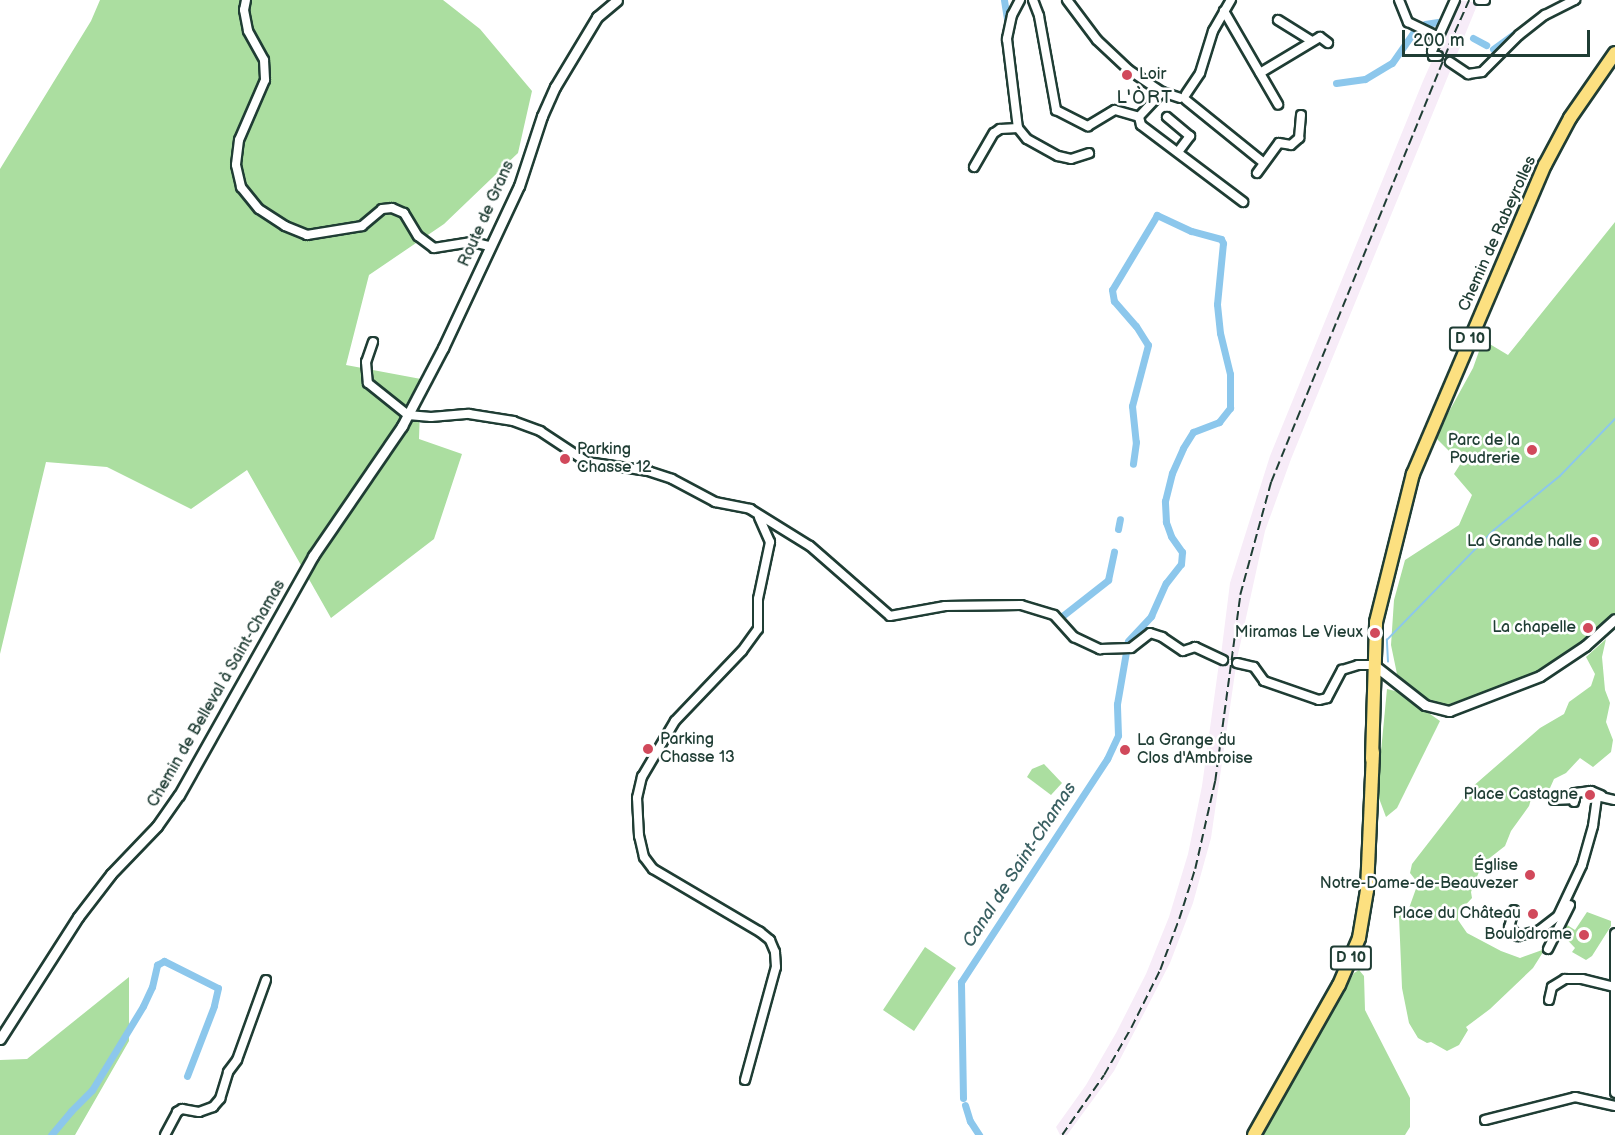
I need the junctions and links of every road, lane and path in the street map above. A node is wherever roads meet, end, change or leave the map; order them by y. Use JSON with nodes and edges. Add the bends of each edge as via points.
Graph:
{"nodes":[{"id":1,"x":246,"y":0,"type":"edge"},
{"id":2,"x":617,"y":0,"type":"edge"},
{"id":3,"x":1020,"y":0,"type":"edge"},
{"id":4,"x":1033,"y":0,"type":"edge"},
{"id":5,"x":1067,"y":0,"type":"edge"},
{"id":6,"x":1231,"y":0,"type":"edge"},
{"id":7,"x":1399,"y":0,"type":"edge"},
{"id":8,"x":1455,"y":0,"type":"edge"},
{"id":9,"x":1575,"y":0,"type":"edge"},
{"id":10,"x":1224,"y":12,"type":"junction"},
{"id":11,"x":1278,"y":20,"type":"dead end"},
{"id":12,"x":1436,"y":40,"type":"junction"},
{"id":13,"x":1312,"y":41,"type":"junction"},
{"id":14,"x":1328,"y":43,"type":"dead end"},
{"id":15,"x":1615,"y":53,"type":"edge"},
{"id":16,"x":1438,"y":56,"type":"dead end"},
{"id":17,"x":1450,"y":62,"type":"dead end"},
{"id":18,"x":1260,"y":73,"type":"junction"},
{"id":19,"x":1161,"y":92,"type":"junction"},
{"id":20,"x":1184,"y":98,"type":"junction"},
{"id":21,"x":1278,"y":104,"type":"dead end"},
{"id":22,"x":1300,"y":115,"type":"dead end"},
{"id":23,"x":1139,"y":117,"type":"junction"},
{"id":24,"x":1167,"y":117,"type":"dead end"},
{"id":25,"x":1018,"y":128,"type":"junction"},
{"id":26,"x":1178,"y":152,"type":"junction"},
{"id":27,"x":1089,"y":153,"type":"dead end"},
{"id":28,"x":1264,"y":164,"type":"junction"},
{"id":29,"x":974,"y":167,"type":"dead end"},
{"id":30,"x":1257,"y":173,"type":"dead end"},
{"id":31,"x":1243,"y":202,"type":"dead end"},
{"id":32,"x":490,"y":246,"type":"junction"},
{"id":33,"x":374,"y":342,"type":"dead end"},
{"id":34,"x":408,"y":415,"type":"junction"},
{"id":35,"x":758,"y":516,"type":"junction"},
{"id":36,"x":1383,"y":592,"type":"junction"},
{"id":37,"x":1615,"y":619,"type":"edge"},
{"id":38,"x":1223,"y":660,"type":"dead end"},
{"id":39,"x":1237,"y":663,"type":"dead end"},
{"id":40,"x":1378,"y":668,"type":"junction"},
{"id":41,"x":1372,"y":759,"type":"junction"},
{"id":42,"x":1611,"y":799,"type":"edge"},
{"id":43,"x":1554,"y":800,"type":"dead end"},
{"id":44,"x":1570,"y":892,"type":"junction"},
{"id":45,"x":1514,"y":910,"type":"dead end"},
{"id":46,"x":1615,"y":933,"type":"edge"},
{"id":47,"x":1548,"y":949,"type":"dead end"},
{"id":48,"x":266,"y":980,"type":"dead end"},
{"id":49,"x":1615,"y":987,"type":"edge"},
{"id":50,"x":1549,"y":1000,"type":"dead end"},
{"id":51,"x":0,"y":1039,"type":"edge"},
{"id":52,"x":745,"y":1080,"type":"dead end"},
{"id":53,"x":1615,"y":1092,"type":"edge"},
{"id":54,"x":1615,"y":1106,"type":"edge"},
{"id":55,"x":1485,"y":1120,"type":"dead end"},
{"id":56,"x":165,"y":1135,"type":"edge"},
{"id":57,"x":1254,"y":1135,"type":"edge"}],
"edges":[{"from":1,"to":32,"type":"street","via":[[248,31],[264,60],[265,80],[239,140],[236,165],[241,187],[259,209],[307,235],[362,226],[382,209],[392,208],[404,213],[418,236],[434,248],[472,242]]},
{"from":2,"to":32,"type":"street","name":"Route de Grans","via":[[597,17],[555,87],[519,186]]},
{"from":3,"to":25,"type":"street","via":[[1012,15],[1008,39]]},
{"from":4,"to":23,"type":"street","via":[[1056,110],[1088,126],[1115,110]]},
{"from":5,"to":19,"type":"street","via":[[1097,40],[1129,70]]},
{"from":6,"to":10,"type":"street"},
{"from":7,"to":12,"type":"street","via":[[1408,22]]},
{"from":8,"to":12,"type":"street"},
{"from":9,"to":17,"type":"street","via":[[1519,34],[1482,72],[1468,74]]},
{"from":10,"to":18,"type":"street"},
{"from":10,"to":20,"type":"street","via":[[1213,31],[1200,73]]},
{"from":11,"to":13,"type":"street"},
{"from":12,"to":16,"type":"street","via":[[1432,51],[1433,56]]},
{"from":13,"to":14,"type":"street","via":[[1320,37]]},
{"from":13,"to":18,"type":"street"},
{"from":15,"to":36,"type":"main road","name":"Chemin de Rabeyrolles","number":"D 10","via":[[1545,165],[1423,448],[1401,512]]},
{"from":18,"to":21,"type":"street"},
{"from":19,"to":20,"type":"street"},
{"from":19,"to":23,"type":"street"},
{"from":20,"to":28,"type":"street"},
{"from":22,"to":28,"type":"street","via":[[1299,138],[1291,145],[1279,143]]},
{"from":23,"to":26,"type":"street","via":[[1144,128]]},
{"from":24,"to":26,"type":"street","via":[[1190,136]]},
{"from":25,"to":27,"type":"street","via":[[1027,140],[1058,156],[1071,159]]},
{"from":25,"to":29,"type":"street","via":[[1000,129],[994,134]]},
{"from":26,"to":31,"type":"street"},
{"from":28,"to":30,"type":"street"},
{"from":32,"to":34,"type":"street","name":"Route de Grans","via":[[444,348]]},
{"from":33,"to":34,"type":"street","via":[[366,362],[368,383]]},
{"from":34,"to":35,"type":"street","via":[[470,414],[513,421],[540,431],[587,462],[648,471],[706,498],[750,509]]},
{"from":34,"to":51,"type":"street","name":"Chemin de Belleval à Saint-Chamas","via":[[313,556],[179,795],[78,917]]},
{"from":35,"to":38,"type":"street","via":[[810,546],[890,615],[945,606],[1021,605],[1054,615],[1074,637],[1100,649],[1131,648],[1150,633],[1183,651],[1195,647]]},
{"from":35,"to":52,"type":"street","via":[[770,542],[758,599],[758,629],[675,721],[642,777],[637,798],[639,836],[644,857],[653,868],[760,932],[770,940],[775,952],[776,967]]},
{"from":36,"to":40,"type":"main road","name":"Chemin de Rabeyrolles","number":"D 10"},
{"from":36,"to":40,"type":"main road","name":"Chemin de Rabeyrolles","number":"D 10","via":[[1376,622]]},
{"from":37,"to":40,"type":"street","via":[[1590,642],[1540,676],[1449,711],[1428,706]]},
{"from":39,"to":40,"type":"street","via":[[1254,667],[1264,681],[1319,700],[1327,698],[1342,670],[1355,665]]},
{"from":40,"to":41,"type":"main road","name":"Chemin de Rabeyrolles","number":"D 10"},
{"from":40,"to":41,"type":"main road","name":"Chemin de Rabeyrolles","number":"D 10"},
{"from":41,"to":57,"type":"main road","name":"Chemin de Rabeyrolles","number":"D 10","via":[[1367,890],[1359,938],[1339,985]]},
{"from":42,"to":43,"type":"street","via":[[1591,791],[1575,798]]},
{"from":42,"to":44,"type":"street","via":[[1597,796],[1593,826]]},
{"from":44,"to":45,"type":"street","via":[[1558,916],[1533,933],[1518,936],[1510,931]]},
{"from":44,"to":47,"type":"street","via":[[1570,903]]},
{"from":46,"to":49,"type":"street"},
{"from":48,"to":56,"type":"street","via":[[220,1099],[213,1107],[198,1112],[177,1112]]},
{"from":49,"to":50,"type":"street","via":[[1564,979],[1550,991]]},
{"from":49,"to":53,"type":"street"},
{"from":54,"to":55,"type":"street","via":[[1575,1097]]}]}
